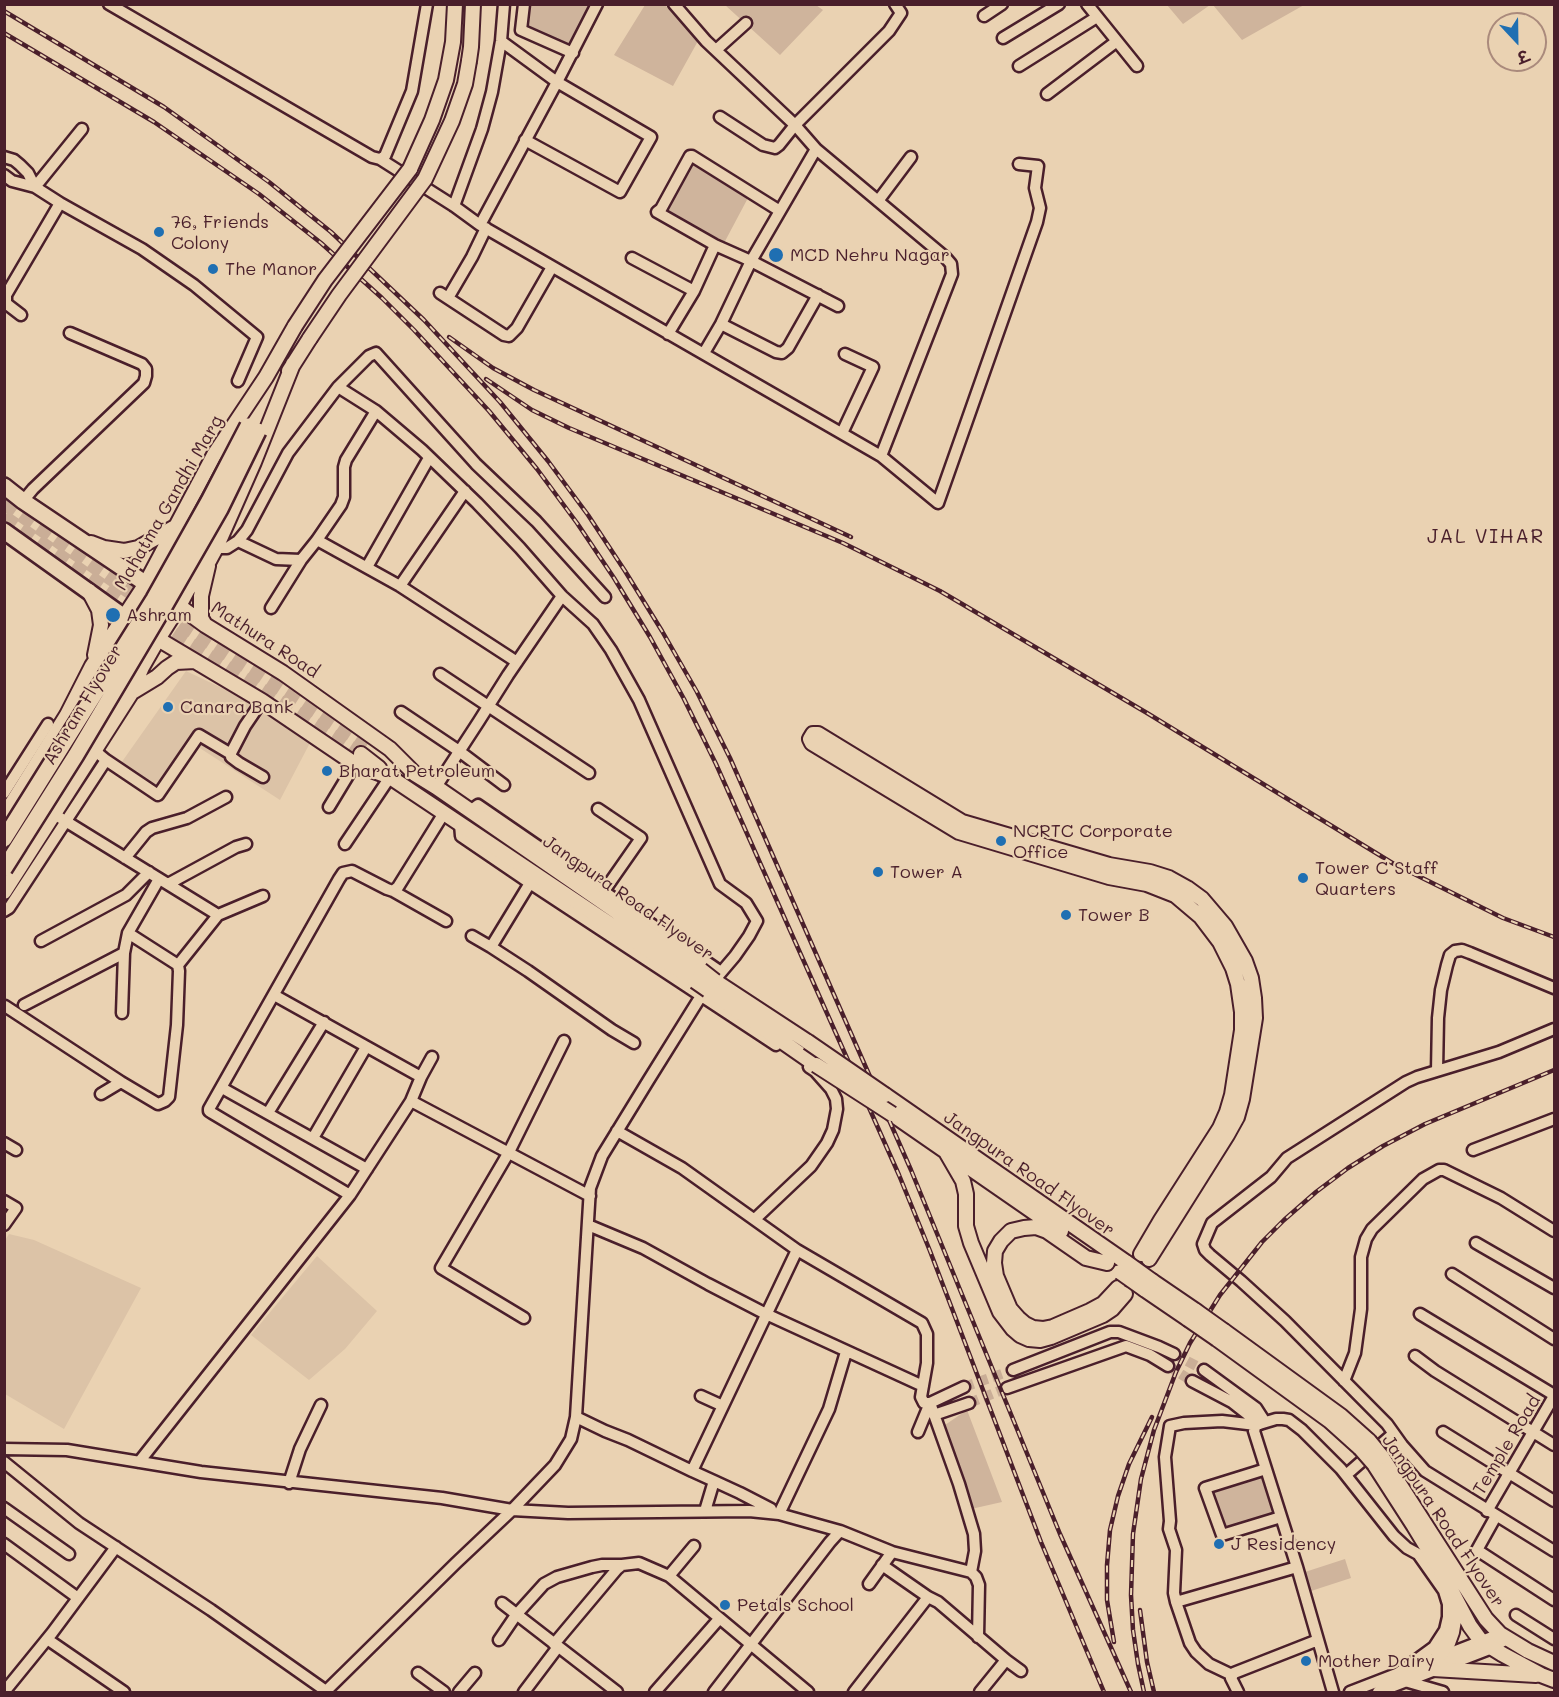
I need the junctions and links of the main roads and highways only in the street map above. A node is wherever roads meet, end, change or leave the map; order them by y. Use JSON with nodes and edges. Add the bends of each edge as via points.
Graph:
{"nodes":[{"id":1,"x":455,"y":4,"type":"edge"},
{"id":2,"x":473,"y":4,"type":"edge"},
{"id":3,"x":293,"y":364,"type":"junction"},
{"id":4,"x":266,"y":378,"type":"junction"},
{"id":5,"x":253,"y":429,"type":"junction"},
{"id":6,"x":4,"y":486,"type":"edge"},
{"id":7,"x":175,"y":527,"type":"junction"},
{"id":8,"x":4,"y":531,"type":"edge"},
{"id":9,"x":78,"y":537,"type":"junction"},
{"id":10,"x":212,"y":554,"type":"junction"},
{"id":11,"x":145,"y":585,"type":"junction"},
{"id":12,"x":89,"y":591,"type":"junction"},
{"id":13,"x":179,"y":606,"type":"junction"},
{"id":14,"x":123,"y":616,"type":"junction"},
{"id":15,"x":205,"y":625,"type":"junction"},
{"id":16,"x":158,"y":639,"type":"junction"},
{"id":17,"x":197,"y":661,"type":"junction"},
{"id":18,"x":92,"y":666,"type":"junction"},
{"id":19,"x":130,"y":695,"type":"junction"},
{"id":20,"x":67,"y":715,"type":"junction"},
{"id":21,"x":103,"y":737,"type":"junction"},
{"id":22,"x":361,"y":754,"type":"junction"},
{"id":23,"x":415,"y":774,"type":"junction"},
{"id":24,"x":475,"y":814,"type":"joint"},
{"id":25,"x":4,"y":816,"type":"edge"},
{"id":26,"x":4,"y":839,"type":"edge"},
{"id":27,"x":4,"y":869,"type":"edge"},
{"id":28,"x":4,"y":892,"type":"edge"},
{"id":29,"x":945,"y":1150,"type":"junction"},
{"id":30,"x":1145,"y":1257,"type":"joint"},
{"id":31,"x":1107,"y":1263,"type":"junction"},
{"id":32,"x":1122,"y":1291,"type":"dead end"},
{"id":33,"x":1031,"y":1333,"type":"junction"},
{"id":34,"x":1451,"y":1591,"type":"junction"},
{"id":35,"x":1554,"y":1664,"type":"edge"},
{"id":36,"x":1541,"y":1675,"type":"junction"},
{"id":37,"x":1554,"y":1680,"type":"edge"}],
"edges":[{"from":1,"to":4,"type":"main road","bridge":true,"via":[[446,80],[410,169],[325,280]]},
{"from":2,"to":3,"type":"main road","bridge":true,"via":[[465,84],[429,172]]},
{"from":3,"to":5,"type":"main road"},
{"from":3,"to":10,"type":"main road"},
{"from":4,"to":5,"type":"main road","name":"Mahatma Gandhi Marg"},
{"from":4,"to":7,"type":"main road","name":"Mahatma Gandhi Marg","via":[[214,455]]},
{"from":5,"to":26,"type":"highway","name":"Ashram Flyover","bridge":true,"via":[[154,599]]},
{"from":5,"to":27,"type":"highway","name":"Ashram Flyover","bridge":true,"via":[[220,509],[76,755]]},
{"from":6,"to":9,"type":"highway","name":"Mathura Road"},
{"from":7,"to":9,"type":"main road","via":[[138,548],[124,551]]},
{"from":7,"to":10,"type":"main road"},
{"from":7,"to":11,"type":"main road","name":"Mahatma Gandhi Marg"},
{"from":8,"to":12,"type":"highway"},
{"from":9,"to":11,"type":"highway","name":"Mathura Road"},
{"from":10,"to":13,"type":"main road"},
{"from":10,"to":15,"type":"main road","via":[[201,596],[201,618]]},
{"from":11,"to":13,"type":"highway","name":"Mathura Road"},
{"from":11,"to":14,"type":"main road","name":"Mahatma Gandhi Marg"},
{"from":12,"to":14,"type":"highway"},
{"from":12,"to":18,"type":"main road","via":[[99,610],[101,625]]},
{"from":13,"to":15,"type":"main road","name":"Mathura Road"},
{"from":13,"to":16,"type":"main road"},
{"from":14,"to":16,"type":"main road"},
{"from":14,"to":18,"type":"main road","name":"Mahatma Gandhi Marg"},
{"from":15,"to":23,"type":"main road","name":"Mathura Road","via":[[283,673],[390,749]]},
{"from":16,"to":17,"type":"main road"},
{"from":16,"to":19,"type":"main road"},
{"from":17,"to":19,"type":"main road","via":[[176,662]]},
{"from":17,"to":22,"type":"main road"},
{"from":18,"to":19,"type":"main road"},
{"from":18,"to":20,"type":"main road","name":"Mahatma Gandhi Marg"},
{"from":19,"to":21,"type":"main road"},
{"from":20,"to":21,"type":"main road"},
{"from":20,"to":25,"type":"main road","name":"Mahatma Gandhi Marg"},
{"from":21,"to":28,"type":"main road","via":[[60,818]]},
{"from":22,"to":23,"type":"main road"},
{"from":22,"to":29,"type":"main road","name":"Jangpura Road Flyover","bridge":true},
{"from":23,"to":24,"type":"main road","name":"Mathura Road"},
{"from":24,"to":35,"type":"main road","name":"Jangpura Road Flyover","bridge":true,"via":[[818,1048],[1341,1416],[1382,1458],[1480,1612],[1504,1636]]},
{"from":29,"to":31,"type":"main road","name":"Jangpura Road Flyover"},
{"from":29,"to":33,"type":"main road","via":[[963,1181],[966,1226],[1000,1312],[1020,1335]]},
{"from":30,"to":30,"type":"main road","via":[[1161,1220],[1220,1128],[1232,1095],[1242,1012],[1233,968],[1220,942],[1201,917],[1175,895],[959,832],[812,743],[813,734],[819,734],[962,822],[1109,866],[1169,878],[1202,899],[1225,926],[1245,960],[1254,998],[1255,1018],[1242,1099],[1227,1135]]},
{"from":31,"to":33,"type":"main road","via":[[1086,1258],[1036,1227],[1011,1232],[1001,1241],[995,1251],[996,1276],[1010,1309]]},
{"from":31,"to":34,"type":"main road","name":"Jangpura Road Flyover","bridge":true,"via":[[1330,1421],[1359,1448],[1409,1517]]},
{"from":32,"to":33,"type":"main road","via":[[1090,1311]]},
{"from":34,"to":36,"type":"main road","via":[[1470,1626],[1486,1644]]},
{"from":34,"to":36,"type":"main road","via":[[1454,1626],[1436,1663]]},
{"from":36,"to":37,"type":"main road"}]}
